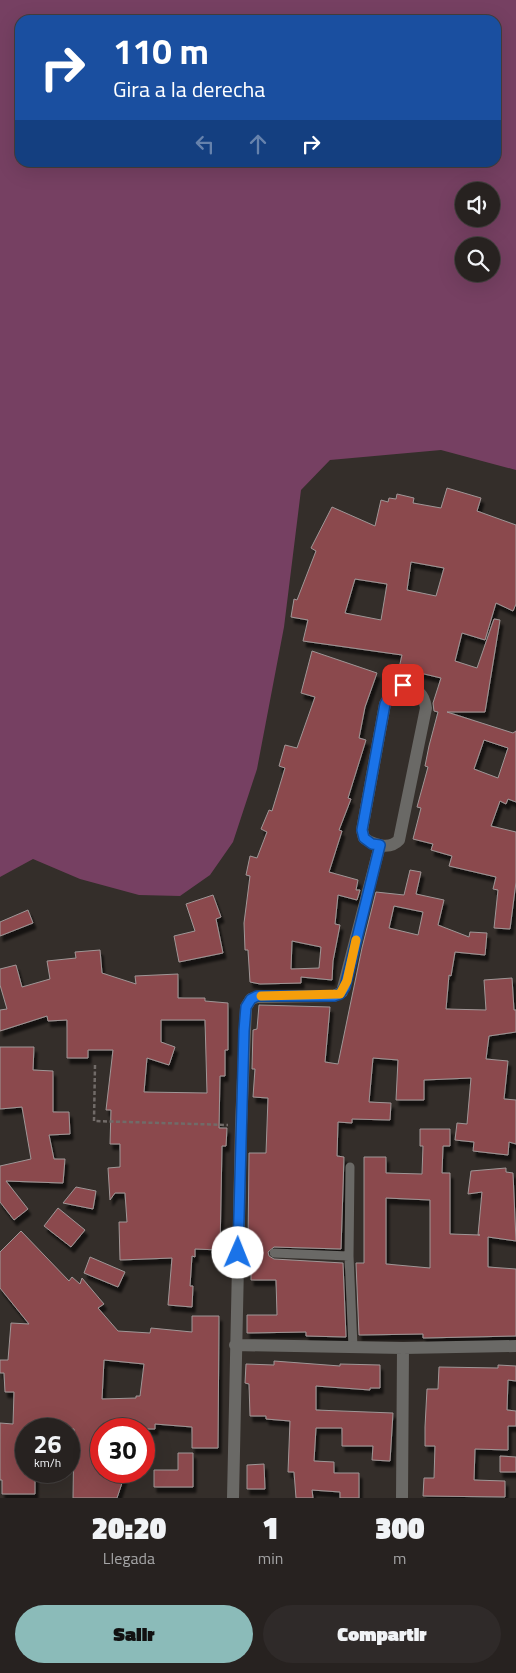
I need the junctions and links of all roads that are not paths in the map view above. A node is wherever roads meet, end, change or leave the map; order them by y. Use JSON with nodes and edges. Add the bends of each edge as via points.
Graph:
{"nodes":[{"id":1,"x":380,"y":845,"type":"junction"},
{"id":2,"x":350,"y":1167,"type":"dead end"},
{"id":3,"x":274,"y":1253,"type":"dead end"},
{"id":4,"x":349,"y":1256,"type":"junction"},
{"id":5,"x":235,"y":1345,"type":"junction"},
{"id":6,"x":516,"y":1346,"type":"edge"},
{"id":7,"x":353,"y":1347,"type":"junction"},
{"id":8,"x":403,"y":1348,"type":"junction"},
{"id":9,"x":234,"y":1498,"type":"edge"},
{"id":10,"x":402,"y":1498,"type":"edge"}],
"edges":[{"from":1,"to":1,"type":"street","via":[[390,845],[399,840],[426,708],[419,691],[403,685],[395,687],[385,704],[362,830],[364,838]]},
{"from":1,"to":5,"type":"street","via":[[342,992],[334,996],[257,996],[248,1003],[244,1031]]},
{"from":2,"to":4,"type":"lane"},
{"from":3,"to":4,"type":"lane"},
{"from":4,"to":7,"type":"lane"},
{"from":5,"to":7,"type":"street"},
{"from":5,"to":9,"type":"street"},
{"from":6,"to":8,"type":"street"},
{"from":7,"to":8,"type":"street"},
{"from":8,"to":10,"type":"street"}]}
